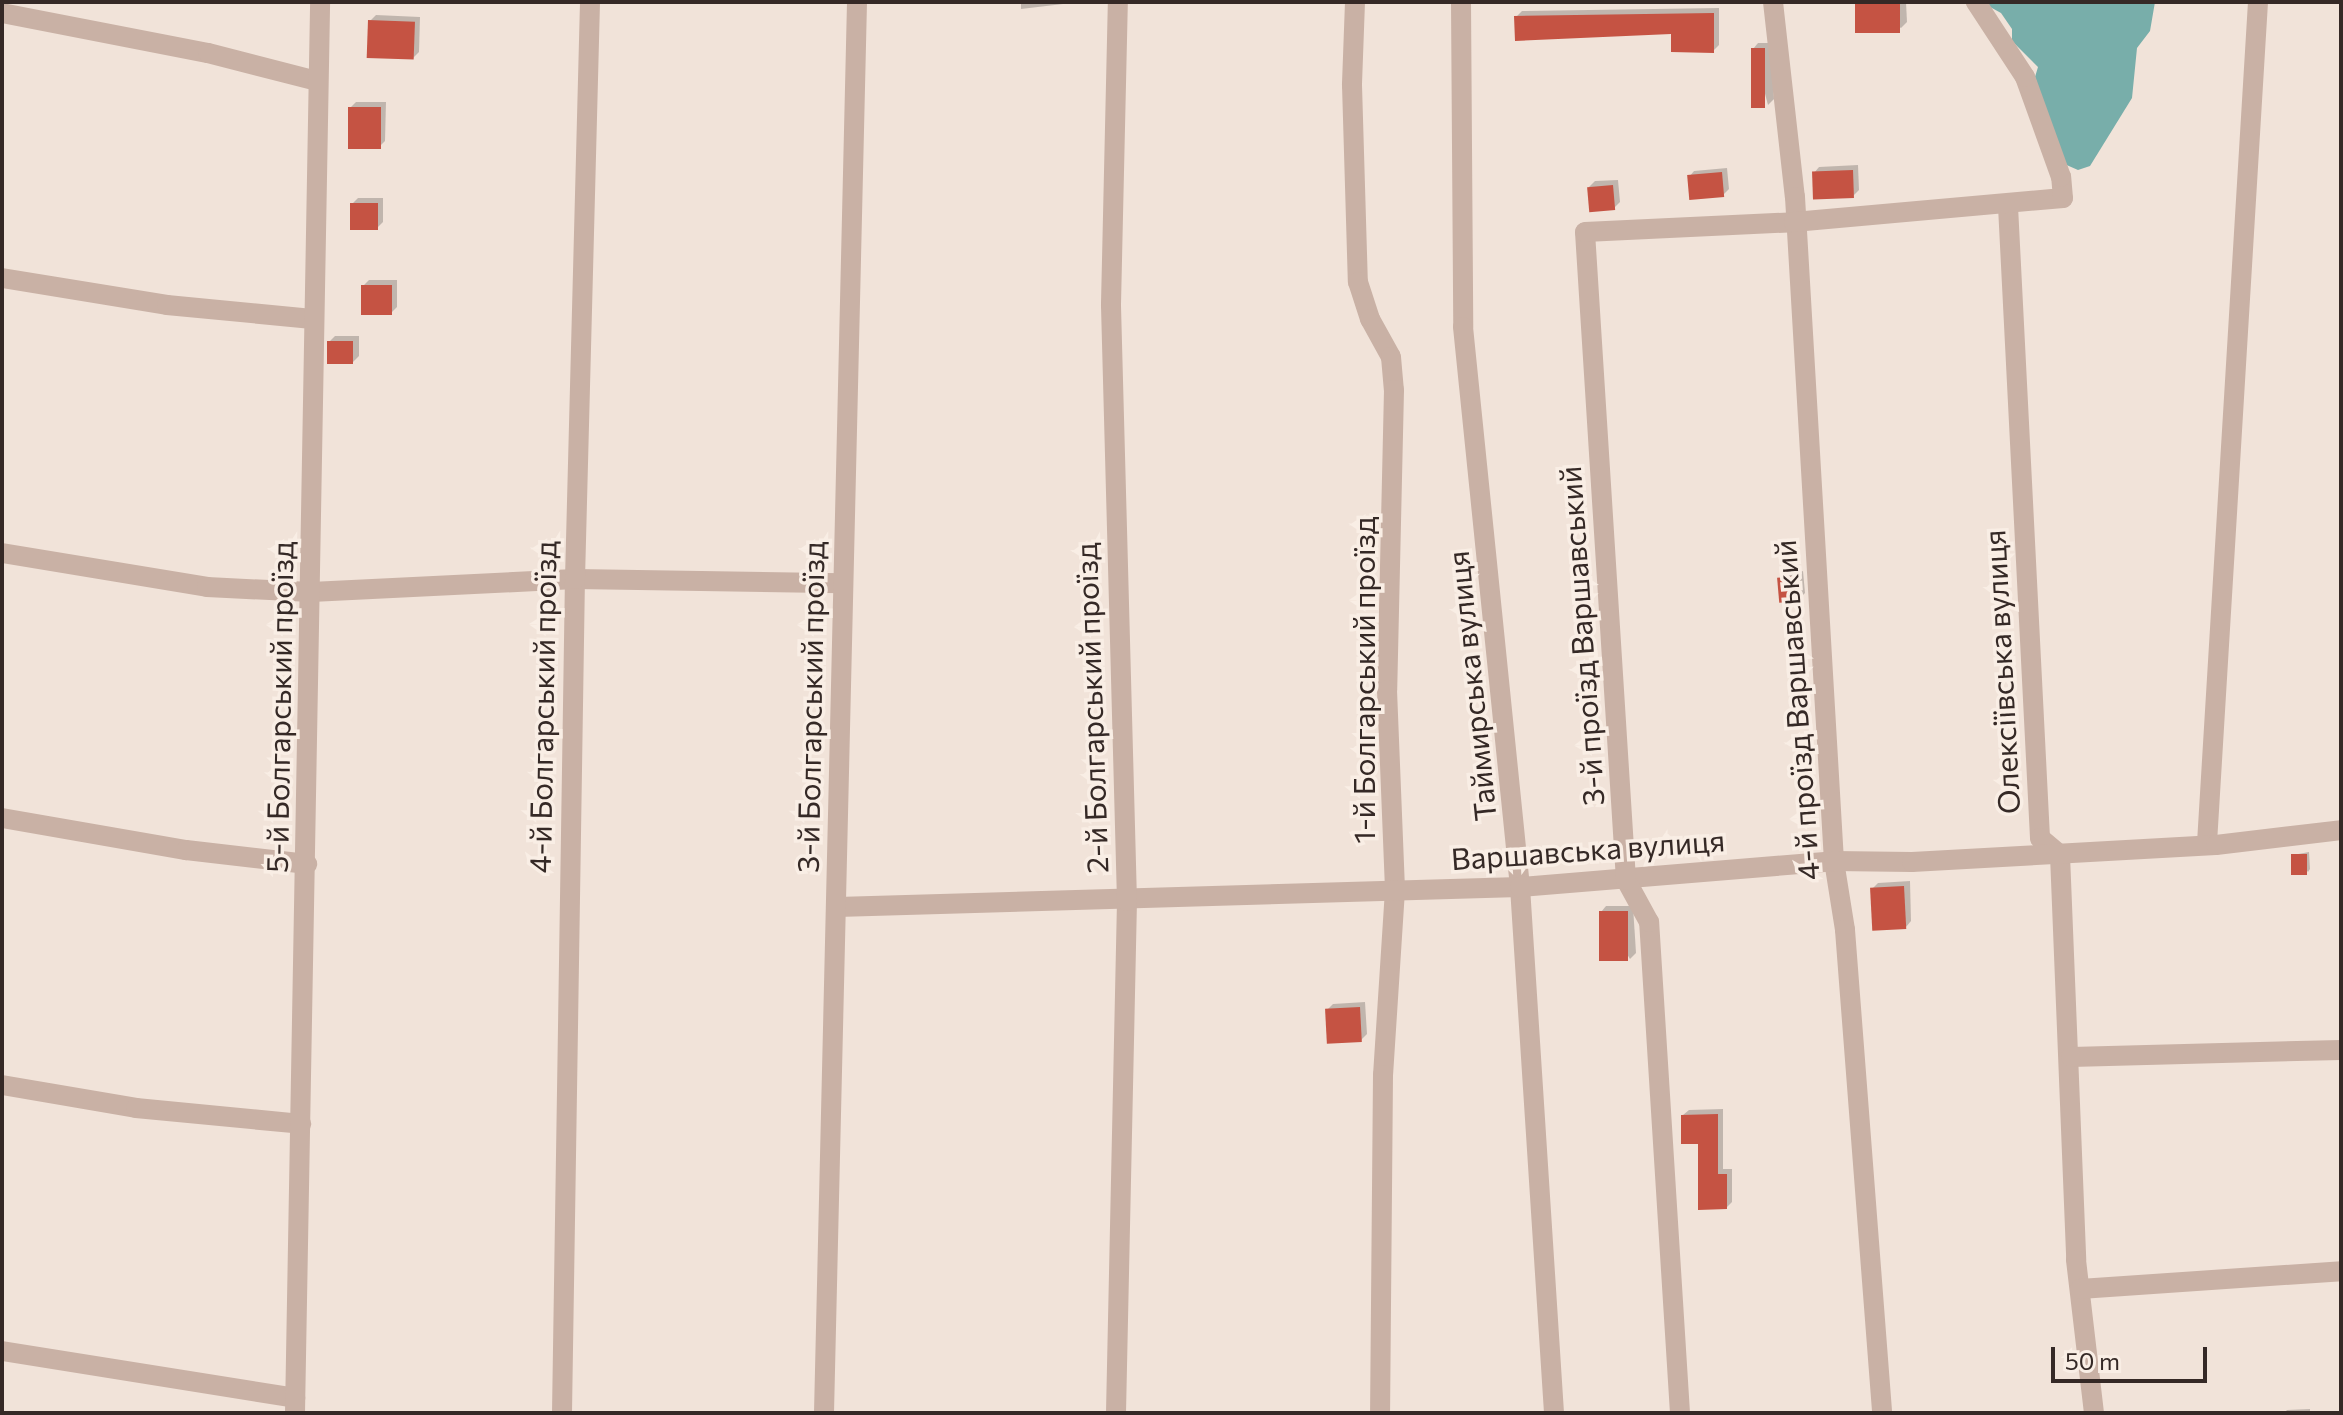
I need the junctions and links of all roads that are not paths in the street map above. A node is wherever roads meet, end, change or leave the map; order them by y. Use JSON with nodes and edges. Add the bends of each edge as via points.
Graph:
{"nodes":[{"id":1,"x":320,"y":2,"type":"edge"},
{"id":2,"x":590,"y":2,"type":"edge"},
{"id":3,"x":857,"y":2,"type":"edge"},
{"id":4,"x":1118,"y":2,"type":"edge"},
{"id":5,"x":1355,"y":2,"type":"edge"},
{"id":6,"x":1461,"y":2,"type":"edge"},
{"id":7,"x":1773,"y":2,"type":"edge"},
{"id":8,"x":1976,"y":2,"type":"edge"},
{"id":9,"x":2258,"y":2,"type":"edge"},
{"id":10,"x":2,"y":13,"type":"edge"},
{"id":11,"x":317,"y":81,"type":"junction"},
{"id":12,"x":2008,"y":206,"type":"junction"},
{"id":13,"x":1794,"y":222,"type":"junction"},
{"id":14,"x":2,"y":278,"type":"edge"},
{"id":15,"x":312,"y":319,"type":"junction"},
{"id":16,"x":2,"y":553,"type":"edge"},
{"id":17,"x":575,"y":579,"type":"junction"},
{"id":18,"x":843,"y":583,"type":"junction"},
{"id":19,"x":311,"y":592,"type":"junction"},
{"id":20,"x":2,"y":818,"type":"edge"},
{"id":21,"x":2341,"y":830,"type":"edge"},
{"id":22,"x":2207,"y":843,"type":"junction"},
{"id":23,"x":2060,"y":855,"type":"junction"},
{"id":24,"x":1834,"y":861,"type":"junction"},
{"id":25,"x":307,"y":864,"type":"junction"},
{"id":26,"x":1626,"y":880,"type":"junction"},
{"id":27,"x":1520,"y":887,"type":"junction"},
{"id":28,"x":1395,"y":890,"type":"junction"},
{"id":29,"x":1127,"y":901,"type":"junction"},
{"id":30,"x":837,"y":907,"type":"junction"},
{"id":31,"x":2341,"y":1050,"type":"edge"},
{"id":32,"x":2071,"y":1057,"type":"junction"},
{"id":33,"x":2,"y":1085,"type":"edge"},
{"id":34,"x":301,"y":1124,"type":"junction"},
{"id":35,"x":2341,"y":1271,"type":"edge"},
{"id":36,"x":2080,"y":1289,"type":"junction"},
{"id":37,"x":2,"y":1351,"type":"edge"},
{"id":38,"x":295,"y":1406,"type":"edge"},
{"id":39,"x":562,"y":1413,"type":"edge"},
{"id":40,"x":824,"y":1413,"type":"edge"},
{"id":41,"x":1116,"y":1413,"type":"edge"},
{"id":42,"x":1380,"y":1413,"type":"edge"},
{"id":43,"x":1554,"y":1413,"type":"edge"},
{"id":44,"x":1680,"y":1413,"type":"edge"},
{"id":45,"x":1882,"y":1413,"type":"edge"},
{"id":46,"x":2094,"y":1413,"type":"edge"}],
"edges":[{"from":1,"to":11,"type":"street","name":"5-й Болгарський проїзд"},
{"from":2,"to":17,"type":"street","name":"4-й Болгарський проїзд"},
{"from":3,"to":18,"type":"street","name":"3-й Болгарський проїзд"},
{"from":4,"to":29,"type":"street","name":"2-й Болгарський проїзд","via":[[1111,304]]},
{"from":5,"to":28,"type":"street","name":"1-й Болгарський проїзд","via":[[1358,282],[1391,357],[1394,390],[1387,690]]},
{"from":6,"to":27,"type":"street","name":"Таймирська вулиця","via":[[1463,327]]},
{"from":7,"to":13,"type":"street","name":"4-й проїзд Варшавський"},
{"from":8,"to":12,"type":"street","via":[[2025,77],[2061,177],[2063,198]]},
{"from":9,"to":22,"type":"street"},
{"from":10,"to":11,"type":"street","via":[[208,53]]},
{"from":11,"to":15,"type":"street","name":"5-й Болгарський проїзд"},
{"from":12,"to":13,"type":"street"},
{"from":12,"to":23,"type":"street","name":"Олексіївська вулиця","via":[[2040,838]]},
{"from":13,"to":24,"type":"street","name":"4-й проїзд Варшавський"},
{"from":13,"to":26,"type":"street","name":"3-й проїзд Варшавський","via":[[1585,232]]},
{"from":14,"to":15,"type":"street","via":[[167,305]]},
{"from":15,"to":19,"type":"street","name":"5-й Болгарський проїзд"},
{"from":16,"to":19,"type":"street","via":[[207,587]]},
{"from":17,"to":18,"type":"street"},
{"from":17,"to":19,"type":"street"},
{"from":17,"to":39,"type":"street","name":"4-й Болгарський проїзд"},
{"from":18,"to":30,"type":"street","name":"3-й Болгарський проїзд"},
{"from":19,"to":25,"type":"street","name":"5-й Болгарський проїзд"},
{"from":20,"to":25,"type":"street","via":[[186,850]]},
{"from":21,"to":22,"type":"street","name":"Варшавська вулиця"},
{"from":22,"to":23,"type":"street","name":"Варшавська вулиця"},
{"from":23,"to":24,"type":"street","name":"Варшавська вулиця"},
{"from":23,"to":32,"type":"street"},
{"from":24,"to":26,"type":"street","name":"Варшавська вулиця"},
{"from":24,"to":45,"type":"street","name":"4-й проїзд Варшавський","via":[[1845,930]]},
{"from":25,"to":34,"type":"street","name":"5-й Болгарський проїзд"},
{"from":26,"to":27,"type":"street","name":"Варшавська вулиця"},
{"from":26,"to":44,"type":"street","name":"3-й проїзд Варшавський","via":[[1649,922]]},
{"from":27,"to":28,"type":"street","name":"Варшавська вулиця"},
{"from":27,"to":43,"type":"street","name":"Таймирська вулиця"},
{"from":28,"to":29,"type":"street","name":"Варшавська вулиця"},
{"from":28,"to":42,"type":"street","name":"1-й Болгарський проїзд","via":[[1383,1075]]},
{"from":29,"to":30,"type":"street","name":"Варшавська вулиця"},
{"from":29,"to":41,"type":"street","name":"2-й Болгарський проїзд"},
{"from":30,"to":40,"type":"street","name":"3-й Болгарський проїзд"},
{"from":31,"to":32,"type":"street"},
{"from":32,"to":36,"type":"street"},
{"from":33,"to":34,"type":"street","via":[[136,1108]]},
{"from":34,"to":38,"type":"street","name":"5-й Болгарський проїзд"},
{"from":35,"to":36,"type":"street"},
{"from":36,"to":46,"type":"street"},
{"from":37,"to":38,"type":"street"}]}
